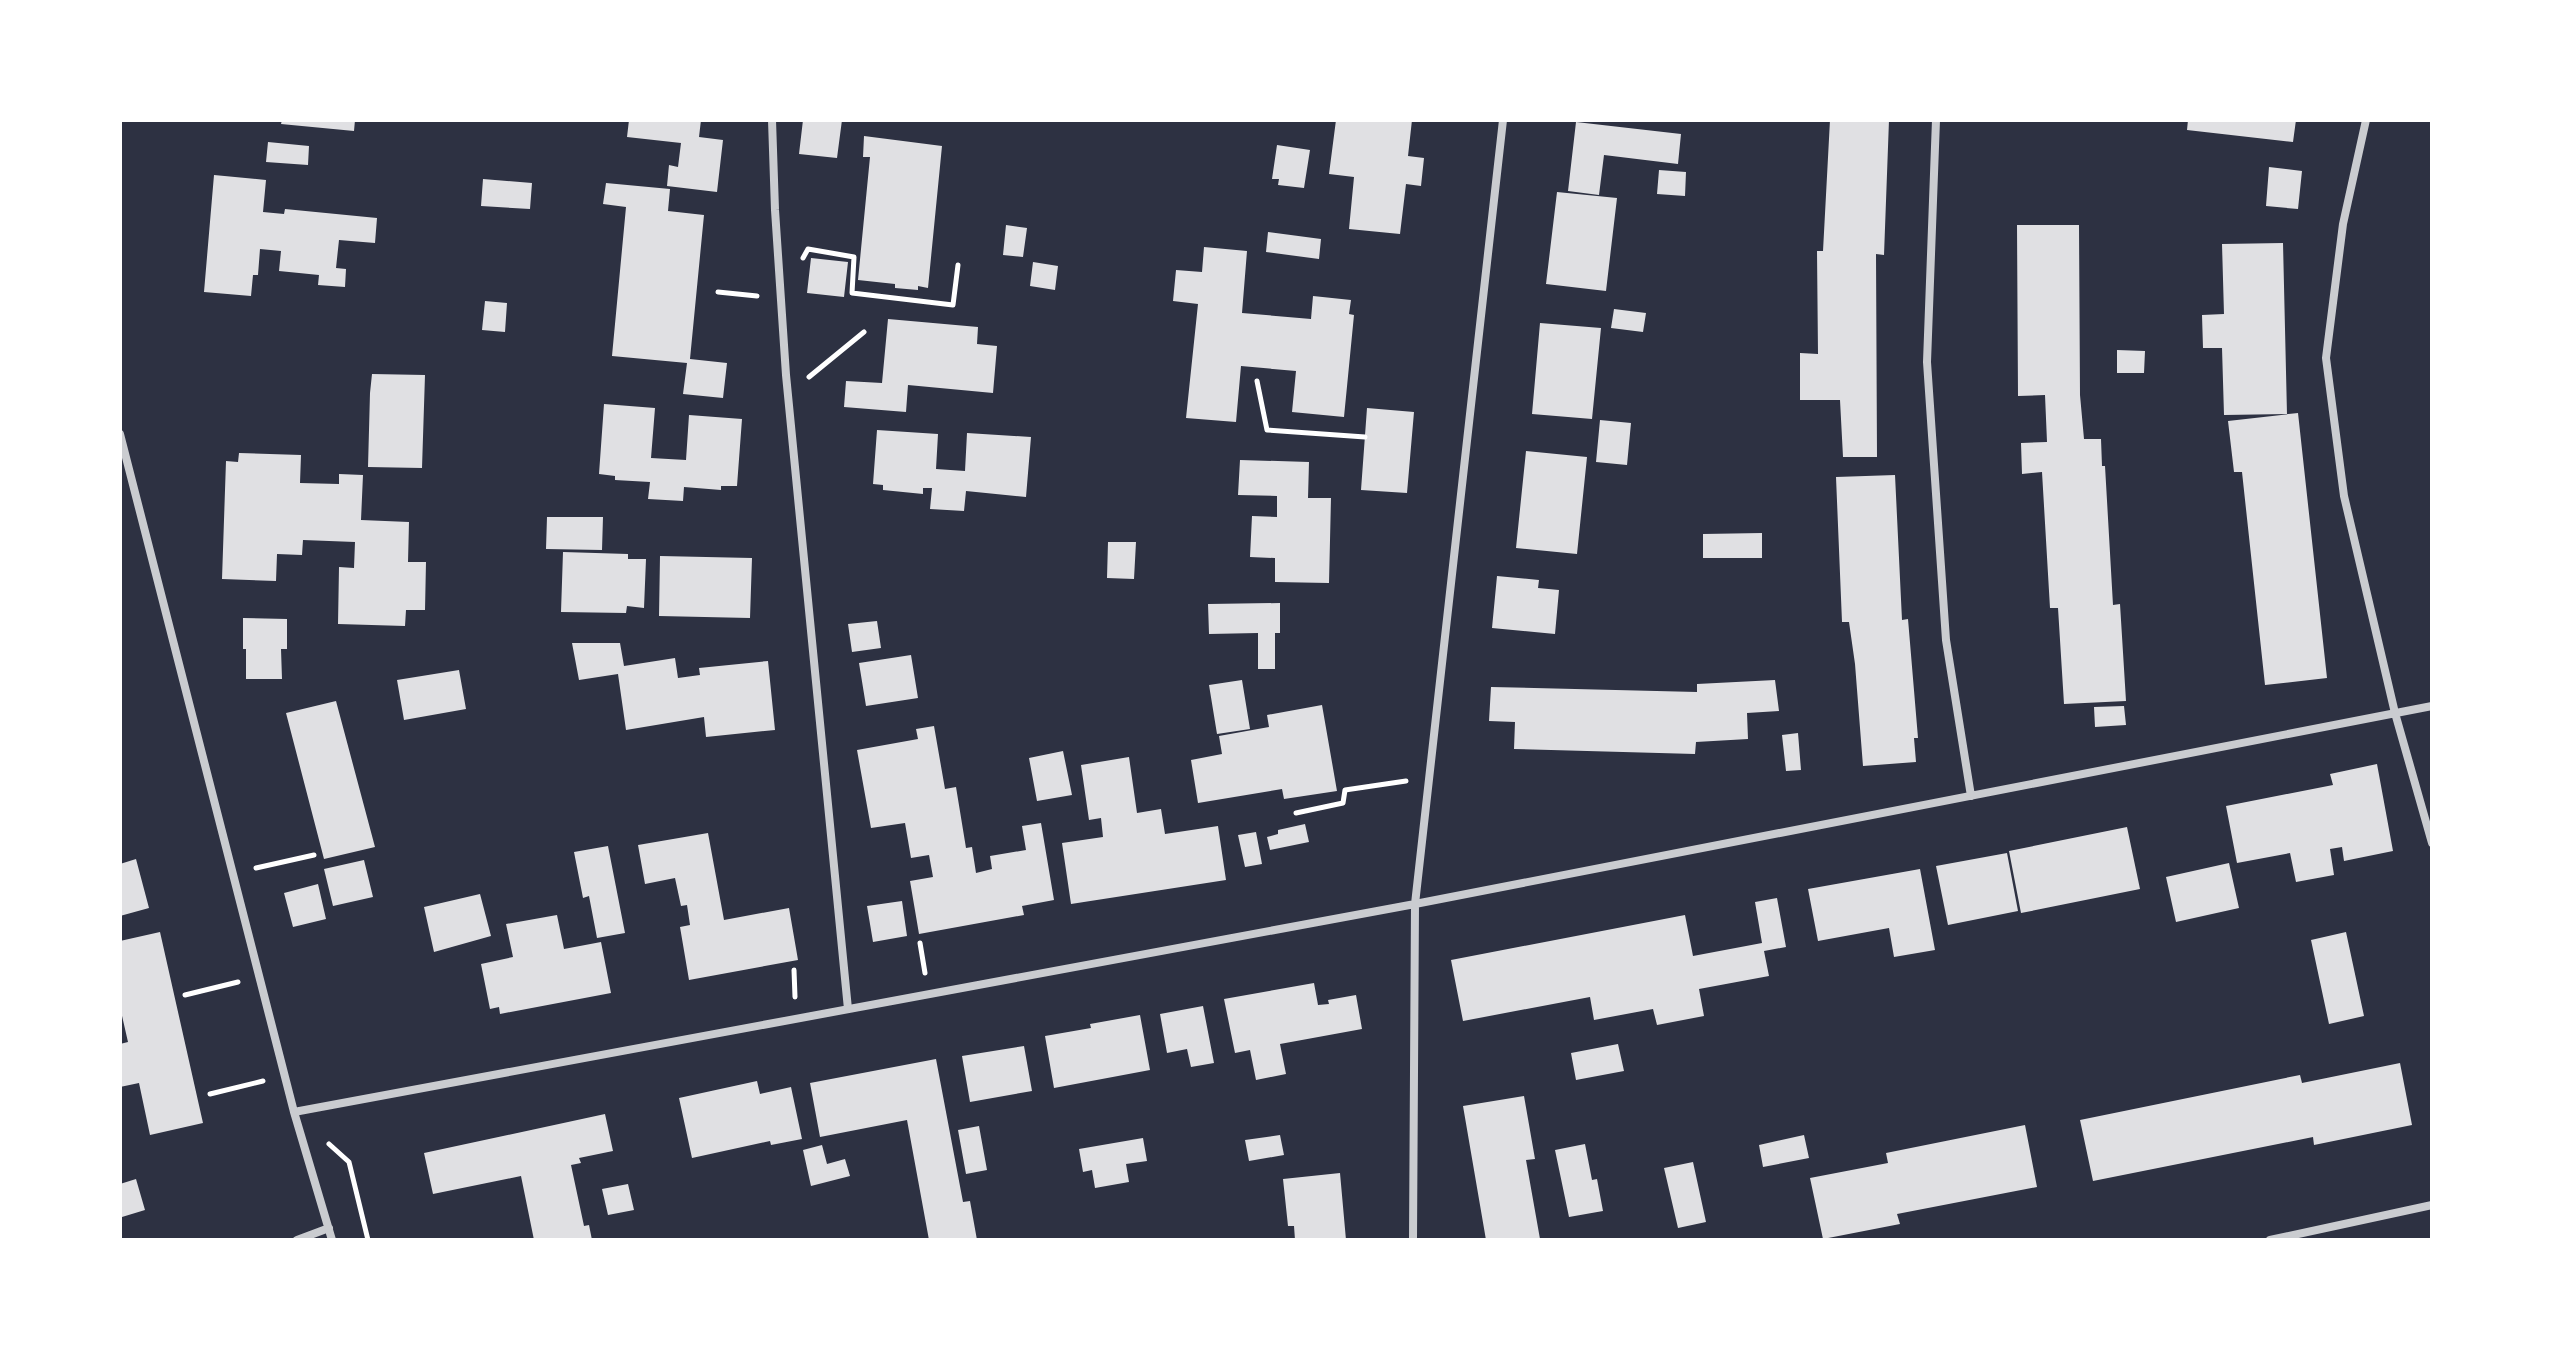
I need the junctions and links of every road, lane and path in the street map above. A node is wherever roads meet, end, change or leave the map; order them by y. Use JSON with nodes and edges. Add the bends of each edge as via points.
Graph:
{"nodes":[{"id":1,"x":772,"y":120,"type":"edge"},
{"id":2,"x":1503,"y":120,"type":"edge"},
{"id":3,"x":1936,"y":120,"type":"edge"},
{"id":4,"x":2366,"y":120,"type":"edge"},
{"id":5,"x":778,"y":262,"type":"junction"},
{"id":6,"x":958,"y":265,"type":"dead end"},
{"id":7,"x":718,"y":292,"type":"dead end"},
{"id":8,"x":781,"y":299,"type":"junction"},
{"id":9,"x":864,"y":332,"type":"dead end"},
{"id":10,"x":786,"y":375,"type":"junction"},
{"id":11,"x":1257,"y":381,"type":"dead end"},
{"id":12,"x":120,"y":434,"type":"edge"},
{"id":13,"x":1365,"y":437,"type":"dead end"},
{"id":14,"x":2432,"y":706,"type":"edge"},
{"id":15,"x":2395,"y":713,"type":"junction"},
{"id":16,"x":1429,"y":778,"type":"junction"},
{"id":17,"x":1971,"y":796,"type":"junction"},
{"id":18,"x":1296,"y":813,"type":"dead end"},
{"id":19,"x":2432,"y":843,"type":"edge"},
{"id":20,"x":314,"y":855,"type":"dead end"},
{"id":21,"x":233,"y":873,"type":"junction"},
{"id":22,"x":1415,"y":904,"type":"junction"},
{"id":23,"x":259,"y":977,"type":"junction"},
{"id":24,"x":185,"y":995,"type":"dead end"},
{"id":25,"x":848,"y":1009,"type":"junction"},
{"id":26,"x":284,"y":1077,"type":"junction"},
{"id":27,"x":210,"y":1094,"type":"dead end"},
{"id":28,"x":294,"y":1112,"type":"junction"},
{"id":29,"x":327,"y":1142,"type":"dead end"},
{"id":30,"x":2432,"y":1205,"type":"edge"},
{"id":31,"x":329,"y":1228,"type":"junction"},
{"id":32,"x":297,"y":1240,"type":"edge"},
{"id":33,"x":332,"y":1240,"type":"edge"},
{"id":34,"x":368,"y":1240,"type":"edge"},
{"id":35,"x":1413,"y":1240,"type":"edge"},
{"id":36,"x":2270,"y":1240,"type":"edge"}],
"edges":[{"from":1,"to":5,"type":"street"},
{"from":2,"to":16,"type":"street"},
{"from":3,"to":17,"type":"street","via":[[1927,362],[1946,640]]},
{"from":4,"to":15,"type":"street","via":[[2343,224],[2326,358],[2344,496]]},
{"from":5,"to":6,"type":"path","via":[[801,263],[808,249],[854,257],[852,293],[953,305]]},
{"from":5,"to":8,"type":"street"},
{"from":7,"to":8,"type":"path"},
{"from":8,"to":10,"type":"street"},
{"from":9,"to":10,"type":"path","via":[[812,377]]},
{"from":10,"to":25,"type":"street"},
{"from":11,"to":13,"type":"path","via":[[1267,430]]},
{"from":12,"to":21,"type":"street"},
{"from":14,"to":15,"type":"street"},
{"from":15,"to":17,"type":"street"},
{"from":15,"to":19,"type":"street"},
{"from":16,"to":18,"type":"path","via":[[1345,790],[1343,803]]},
{"from":16,"to":22,"type":"street"},
{"from":17,"to":22,"type":"street"},
{"from":20,"to":21,"type":"path"},
{"from":21,"to":23,"type":"street"},
{"from":22,"to":25,"type":"street"},
{"from":22,"to":35,"type":"street"},
{"from":23,"to":24,"type":"path"},
{"from":23,"to":26,"type":"street"},
{"from":25,"to":28,"type":"street"},
{"from":26,"to":27,"type":"path"},
{"from":26,"to":28,"type":"street"},
{"from":28,"to":31,"type":"street"},
{"from":29,"to":34,"type":"path","via":[[349,1162]]},
{"from":30,"to":36,"type":"street"},
{"from":31,"to":32,"type":"street"},
{"from":31,"to":33,"type":"street"}]}
